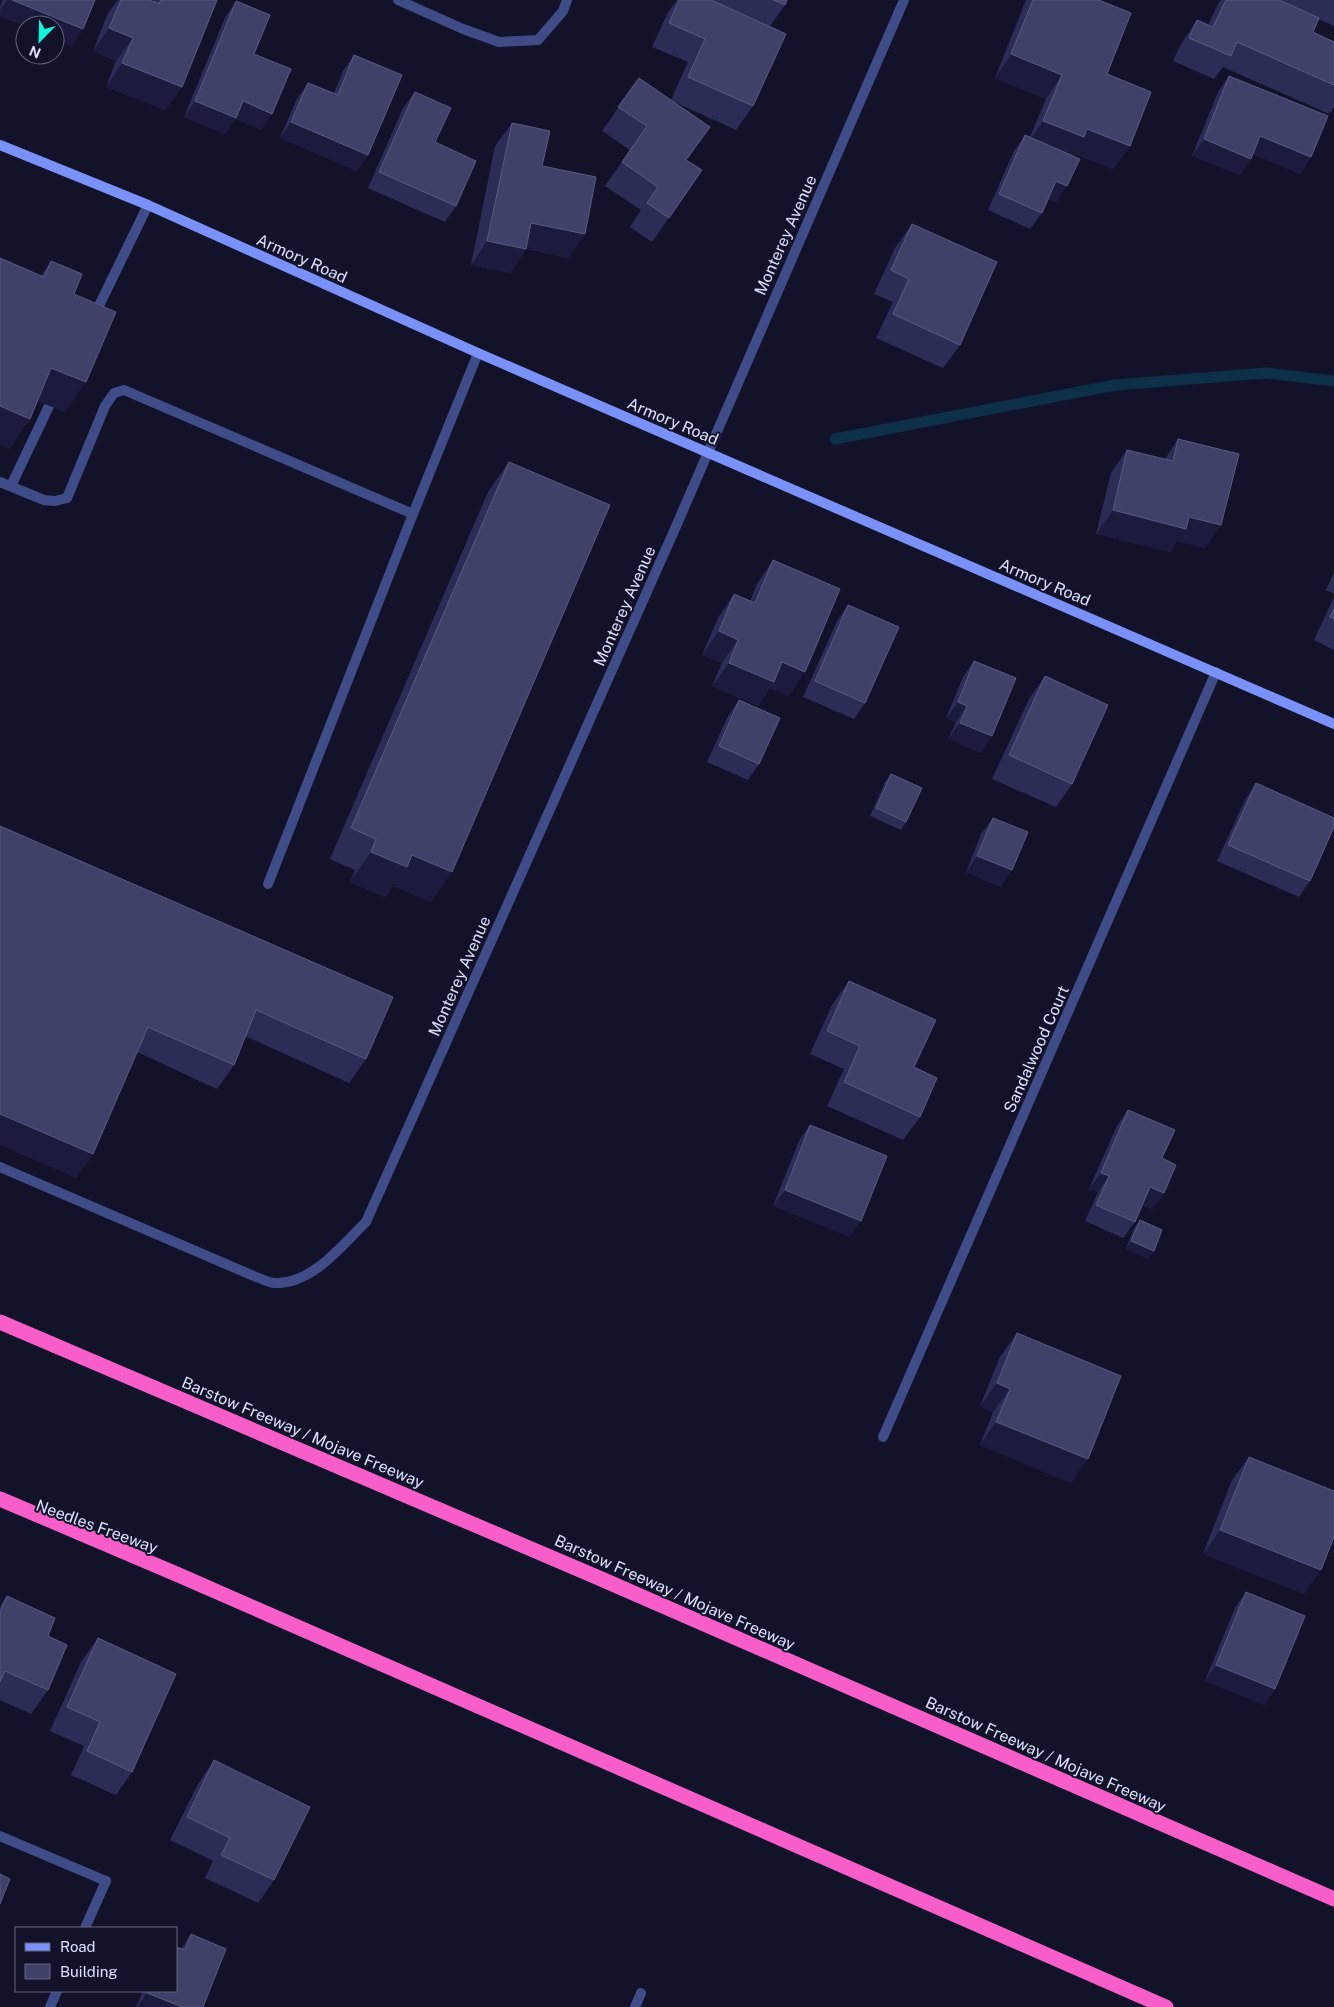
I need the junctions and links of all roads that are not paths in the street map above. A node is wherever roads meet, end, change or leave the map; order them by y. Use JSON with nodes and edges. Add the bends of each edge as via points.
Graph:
{"nodes":[{"id":1,"x":398,"y":0,"type":"edge"},
{"id":2,"x":567,"y":0,"type":"edge"},
{"id":3,"x":904,"y":0,"type":"edge"},
{"id":4,"x":0,"y":145,"type":"edge"},
{"id":5,"x":148,"y":205,"type":"junction"},
{"id":6,"x":88,"y":328,"type":"edge"},
{"id":7,"x":478,"y":353,"type":"junction"},
{"id":8,"x":49,"y":406,"type":"edge"},
{"id":9,"x":707,"y":452,"type":"junction"},
{"id":10,"x":0,"y":482,"type":"edge"},
{"id":11,"x":11,"y":486,"type":"junction"},
{"id":12,"x":413,"y":514,"type":"junction"},
{"id":13,"x":1216,"y":672,"type":"junction"},
{"id":14,"x":1334,"y":724,"type":"edge"},
{"id":15,"x":268,"y":884,"type":"dead end"},
{"id":16,"x":0,"y":1167,"type":"edge"},
{"id":17,"x":0,"y":1322,"type":"edge"},
{"id":18,"x":883,"y":1437,"type":"dead end"},
{"id":19,"x":0,"y":1499,"type":"edge"},
{"id":20,"x":0,"y":1510,"type":"edge"},
{"id":21,"x":181,"y":1576,"type":"junction"},
{"id":22,"x":0,"y":1836,"type":"edge"},
{"id":23,"x":1334,"y":1899,"type":"edge"},
{"id":24,"x":85,"y":1927,"type":"edge"},
{"id":25,"x":57,"y":1992,"type":"edge"},
{"id":26,"x":641,"y":1993,"type":"dead end"},
{"id":27,"x":50,"y":2007,"type":"edge"},
{"id":28,"x":635,"y":2007,"type":"edge"},
{"id":29,"x":1166,"y":2007,"type":"edge"}],
"edges":[{"from":1,"to":2,"type":"street","via":[[499,42],[538,40],[563,10]]},
{"from":3,"to":9,"type":"street","name":"Monterey Avenue"},
{"from":4,"to":5,"type":"main road","name":"Armory Road"},
{"from":5,"to":6,"type":"street"},
{"from":5,"to":7,"type":"main road","name":"Armory Road"},
{"from":7,"to":9,"type":"main road","name":"Armory Road"},
{"from":7,"to":12,"type":"street"},
{"from":8,"to":11,"type":"street"},
{"from":9,"to":13,"type":"main road","name":"Armory Road"},
{"from":9,"to":16,"type":"street","name":"Monterey Avenue","via":[[366,1222],[313,1272],[298,1280],[277,1284]]},
{"from":10,"to":11,"type":"street"},
{"from":11,"to":12,"type":"street","via":[[44,500],[55,502],[67,498],[105,406],[114,393],[124,390]]},
{"from":12,"to":15,"type":"street"},
{"from":13,"to":14,"type":"main road","name":"Armory Road"},
{"from":13,"to":18,"type":"street","name":"Sandalwood Court"},
{"from":17,"to":23,"type":"highway","name":"Barstow Freeway / Mojave Freeway"},
{"from":19,"to":21,"type":"highway"},
{"from":20,"to":21,"type":"highway","name":"Needles Freeway"},
{"from":21,"to":29,"type":"highway"},
{"from":22,"to":24,"type":"street","via":[[106,1881]]},
{"from":25,"to":27,"type":"street"},
{"from":26,"to":28,"type":"street"}]}
